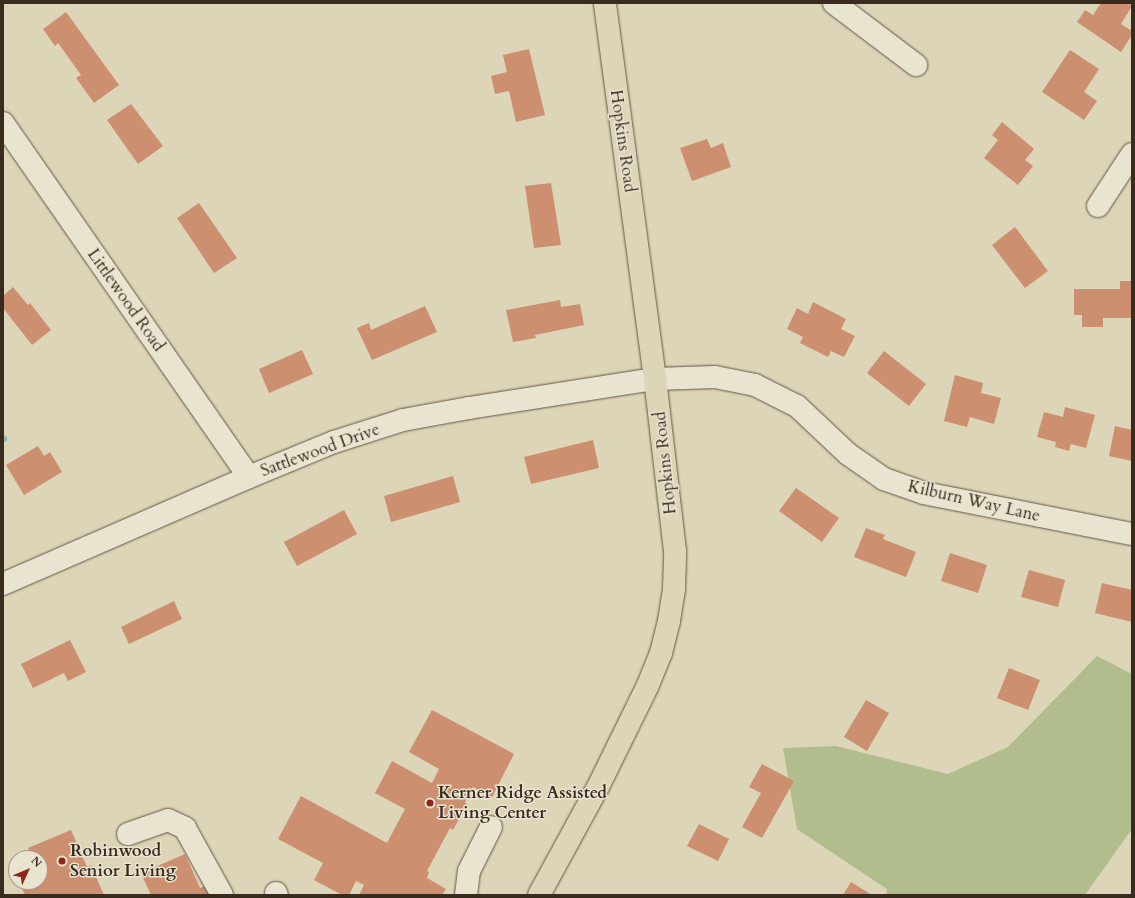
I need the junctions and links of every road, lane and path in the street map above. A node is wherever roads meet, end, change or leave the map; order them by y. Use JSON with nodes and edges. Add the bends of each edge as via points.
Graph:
{"nodes":[{"id":1,"x":605,"y":3,"type":"edge"},
{"id":2,"x":834,"y":3,"type":"edge"},
{"id":3,"x":916,"y":65,"type":"dead end"},
{"id":4,"x":3,"y":123,"type":"edge"},
{"id":5,"x":1132,"y":154,"type":"edge"},
{"id":6,"x":1098,"y":206,"type":"dead end"},
{"id":7,"x":656,"y":379,"type":"junction"},
{"id":8,"x":249,"y":477,"type":"junction"},
{"id":9,"x":1132,"y":534,"type":"edge"},
{"id":10,"x":3,"y":584,"type":"edge"},
{"id":11,"x":492,"y":827,"type":"dead end"},
{"id":12,"x":128,"y":834,"type":"dead end"},
{"id":13,"x":222,"y":895,"type":"edge"},
{"id":14,"x":466,"y":895,"type":"edge"},
{"id":15,"x":539,"y":895,"type":"edge"}],
"edges":[{"from":1,"to":7,"type":"main road","name":"Hopkins Road"},
{"from":2,"to":3,"type":"street"},
{"from":4,"to":8,"type":"street","name":"Littlewood Road"},
{"from":5,"to":6,"type":"street"},
{"from":7,"to":8,"type":"street","name":"Sattlewood Drive","via":[[403,420],[334,442]]},
{"from":7,"to":9,"type":"street","name":"Kilburn Way Lane","via":[[715,377],[755,385],[797,406],[848,454],[884,479],[924,493]]},
{"from":7,"to":15,"type":"main road","name":"Hopkins Road","via":[[675,551],[670,621],[648,685],[599,785]]},
{"from":8,"to":10,"type":"street","name":"Sattlewood Drive"},
{"from":11,"to":14,"type":"street","via":[[469,871]]},
{"from":12,"to":13,"type":"street","via":[[168,820],[185,828]]}]}
